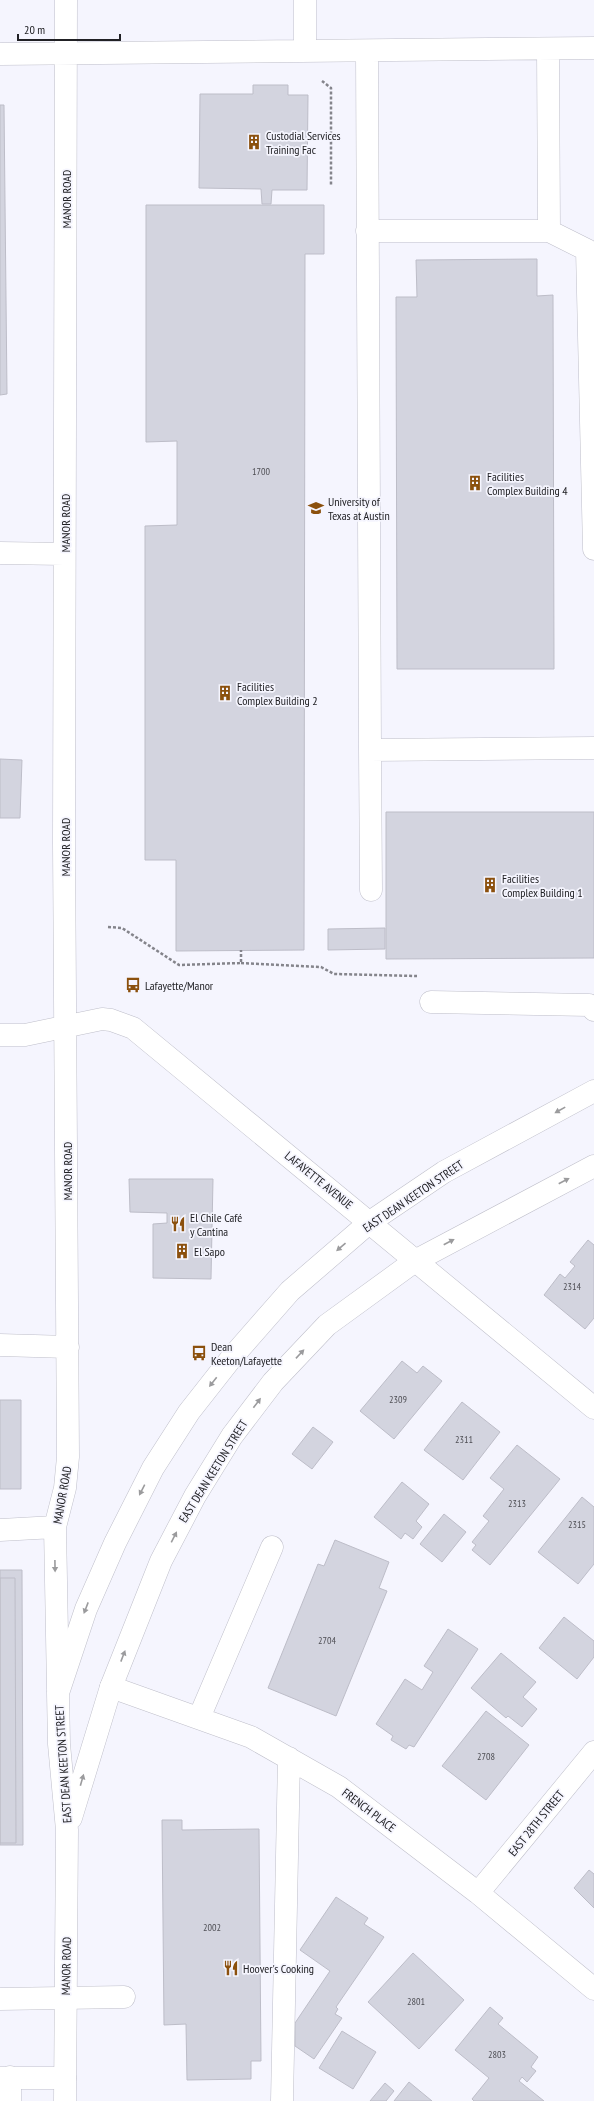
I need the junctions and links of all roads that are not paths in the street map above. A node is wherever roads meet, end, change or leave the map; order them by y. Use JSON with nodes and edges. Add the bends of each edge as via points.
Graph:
{"nodes":[{"id":1,"x":66,"y":0,"type":"edge"},
{"id":2,"x":305,"y":0,"type":"edge"},
{"id":3,"x":594,"y":48,"type":"edge"},
{"id":4,"x":548,"y":49,"type":"junction"},
{"id":5,"x":305,"y":51,"type":"junction"},
{"id":6,"x":367,"y":51,"type":"junction"},
{"id":7,"x":66,"y":53,"type":"junction"},
{"id":8,"x":0,"y":54,"type":"edge"},
{"id":9,"x":367,"y":231,"type":"junction"},
{"id":10,"x":549,"y":231,"type":"junction"},
{"id":11,"x":594,"y":549,"type":"edge"},
{"id":12,"x":0,"y":554,"type":"edge"},
{"id":13,"x":64,"y":554,"type":"junction"},
{"id":14,"x":594,"y":748,"type":"edge"},
{"id":15,"x":370,"y":750,"type":"junction"},
{"id":16,"x":372,"y":890,"type":"dead end"},
{"id":17,"x":431,"y":1002,"type":"dead end"},
{"id":18,"x":594,"y":1010,"type":"edge"},
{"id":19,"x":66,"y":1027,"type":"junction"},
{"id":20,"x":0,"y":1035,"type":"edge"},
{"id":21,"x":594,"y":1091,"type":"edge"},
{"id":22,"x":594,"y":1166,"type":"edge"},
{"id":23,"x":370,"y":1222,"type":"junction"},
{"id":24,"x":415,"y":1261,"type":"junction"},
{"id":25,"x":0,"y":1345,"type":"edge"},
{"id":26,"x":68,"y":1346,"type":"junction"},
{"id":27,"x":594,"y":1408,"type":"edge"},
{"id":28,"x":56,"y":1527,"type":"junction"},
{"id":29,"x":0,"y":1530,"type":"edge"},
{"id":30,"x":272,"y":1547,"type":"dead end"},
{"id":31,"x":111,"y":1687,"type":"junction"},
{"id":32,"x":58,"y":1693,"type":"junction"},
{"id":33,"x":199,"y":1718,"type":"junction"},
{"id":34,"x":594,"y":1752,"type":"edge"},
{"id":35,"x":288,"y":1758,"type":"junction"},
{"id":36,"x":67,"y":1830,"type":"junction"},
{"id":37,"x":478,"y":1893,"type":"junction"},
{"id":38,"x":594,"y":1989,"type":"edge"},
{"id":39,"x":124,"y":1997,"type":"dead end"},
{"id":40,"x":65,"y":1998,"type":"junction"},
{"id":41,"x":0,"y":1999,"type":"edge"},
{"id":42,"x":5,"y":2078,"type":"edge"},
{"id":43,"x":65,"y":2078,"type":"junction"},
{"id":44,"x":10,"y":2101,"type":"edge"},
{"id":45,"x":65,"y":2101,"type":"edge"},
{"id":46,"x":282,"y":2101,"type":"edge"}],
"edges":[{"from":1,"to":7,"type":"street","name":"MANOR ROAD"},
{"from":2,"to":5,"type":"street"},
{"from":3,"to":4,"type":"street"},
{"from":4,"to":6,"type":"street"},
{"from":4,"to":10,"type":"street"},
{"from":5,"to":6,"type":"street"},
{"from":5,"to":7,"type":"street"},
{"from":6,"to":9,"type":"street"},
{"from":7,"to":8,"type":"street"},
{"from":7,"to":13,"type":"street","name":"MANOR ROAD"},
{"from":9,"to":10,"type":"street"},
{"from":9,"to":15,"type":"street"},
{"from":10,"to":11,"type":"street","via":[[587,250]]},
{"from":12,"to":13,"type":"street"},
{"from":13,"to":19,"type":"street","name":"MANOR ROAD"},
{"from":14,"to":15,"type":"street"},
{"from":15,"to":16,"type":"street"},
{"from":17,"to":18,"type":"street","via":[[589,1005]]},
{"from":19,"to":20,"type":"street","name":"LAFAYETTE AVENUE","via":[[25,1035]]},
{"from":19,"to":23,"type":"street","name":"LAFAYETTE AVENUE","via":[[102,1019],[133,1028]]},
{"from":19,"to":26,"type":"street","name":"MANOR ROAD"},
{"from":21,"to":23,"type":"street","name":"EAST DEAN KEETON STREET","one_way":true,"via":[[444,1172]]},
{"from":24,"to":22,"type":"street","name":"EAST DEAN KEETON STREET","one_way":true},
{"from":23,"to":24,"type":"street","name":"LAFAYETTE AVENUE"},
{"from":23,"to":32,"type":"street","name":"EAST DEAN KEETON STREET","one_way":true,"via":[[290,1291],[233,1356],[189,1412],[153,1468],[114,1543],[86,1609]]},
{"from":24,"to":27,"type":"street","name":"LAFAYETTE AVENUE"},
{"from":31,"to":24,"type":"street","name":"EAST DEAN KEETON STREET","one_way":true,"via":[[161,1562],[195,1496],[232,1436],[273,1382],[327,1325]]},
{"from":25,"to":26,"type":"street"},
{"from":26,"to":28,"type":"street","name":"MANOR ROAD","via":[[68,1457],[65,1488]]},
{"from":28,"to":29,"type":"street"},
{"from":28,"to":32,"type":"street","name":"MANOR ROAD","one_way":true},
{"from":30,"to":33,"type":"street"},
{"from":31,"to":33,"type":"street","name":"FRENCH PLACE"},
{"from":36,"to":31,"type":"street","name":"EAST DEAN KEETON STREET","one_way":true},
{"from":32,"to":36,"type":"street","name":"EAST DEAN KEETON STREET","via":[[59,1744]]},
{"from":33,"to":35,"type":"street","name":"FRENCH PLACE","via":[[251,1737]]},
{"from":34,"to":37,"type":"street","name":"EAST 28TH STREET"},
{"from":35,"to":37,"type":"street","name":"FRENCH PLACE","via":[[339,1787]]},
{"from":35,"to":46,"type":"street"},
{"from":36,"to":40,"type":"street","name":"MANOR ROAD"},
{"from":37,"to":38,"type":"street","name":"FRENCH PLACE"},
{"from":39,"to":40,"type":"street"},
{"from":40,"to":41,"type":"street"},
{"from":40,"to":43,"type":"street","name":"MANOR ROAD"},
{"from":42,"to":43,"type":"street"},
{"from":42,"to":44,"type":"street"},
{"from":43,"to":45,"type":"street","name":"MANOR ROAD"}]}
